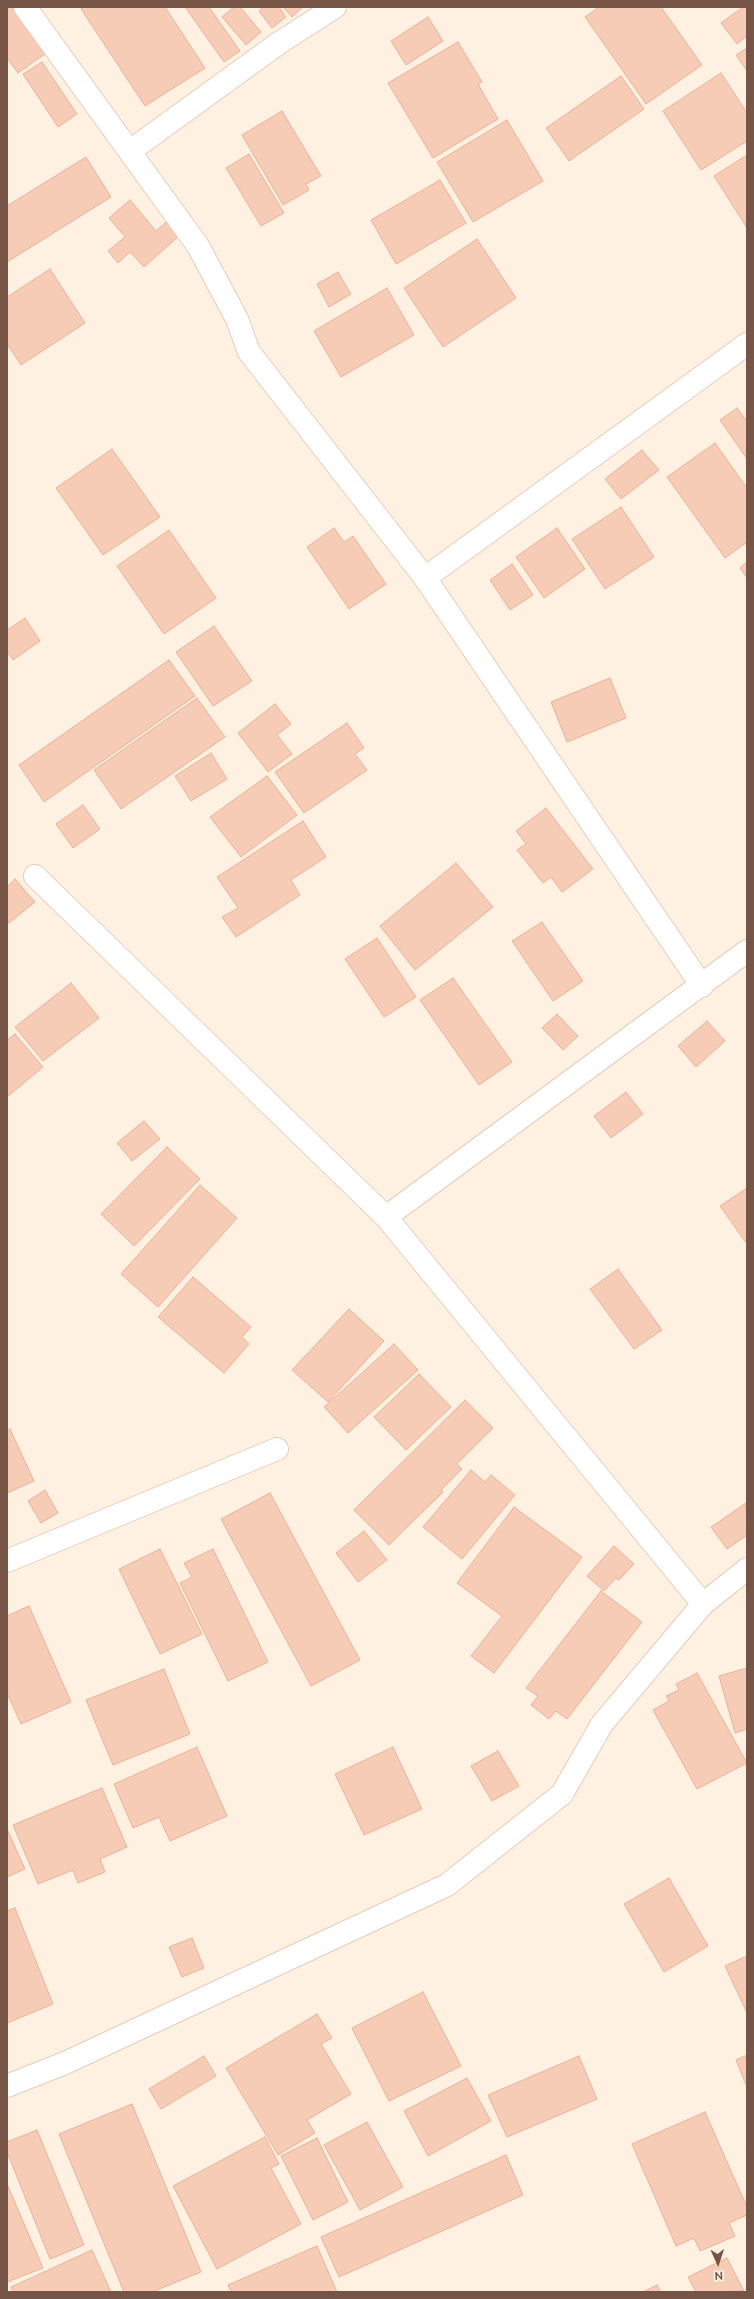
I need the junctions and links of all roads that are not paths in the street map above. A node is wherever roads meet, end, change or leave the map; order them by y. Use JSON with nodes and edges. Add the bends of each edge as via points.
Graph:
{"nodes":[{"id":1,"x":25,"y":7,"type":"edge"},
{"id":2,"x":335,"y":7,"type":"edge"},
{"id":3,"x":130,"y":152,"type":"junction"},
{"id":4,"x":747,"y":344,"type":"edge"},
{"id":5,"x":424,"y":578,"type":"junction"},
{"id":6,"x":35,"y":876,"type":"dead end"},
{"id":7,"x":747,"y":951,"type":"edge"},
{"id":8,"x":702,"y":986,"type":"junction"},
{"id":9,"x":386,"y":1217,"type":"junction"},
{"id":10,"x":277,"y":1449,"type":"dead end"},
{"id":11,"x":7,"y":1561,"type":"edge"},
{"id":12,"x":747,"y":1570,"type":"edge"},
{"id":13,"x":703,"y":1604,"type":"junction"},
{"id":14,"x":7,"y":2086,"type":"edge"}],
"edges":[{"from":1,"to":3,"type":"street"},
{"from":2,"to":3,"type":"street","via":[[279,43]]},
{"from":3,"to":5,"type":"street","via":[[198,246],[237,319],[249,352]]},
{"from":4,"to":5,"type":"street"},
{"from":5,"to":8,"type":"street"},
{"from":6,"to":9,"type":"street"},
{"from":7,"to":8,"type":"street"},
{"from":8,"to":9,"type":"street"},
{"from":9,"to":13,"type":"street"},
{"from":10,"to":11,"type":"street"},
{"from":12,"to":13,"type":"street"},
{"from":13,"to":14,"type":"street","via":[[602,1724],[562,1794],[447,1885],[65,2063]]}]}
